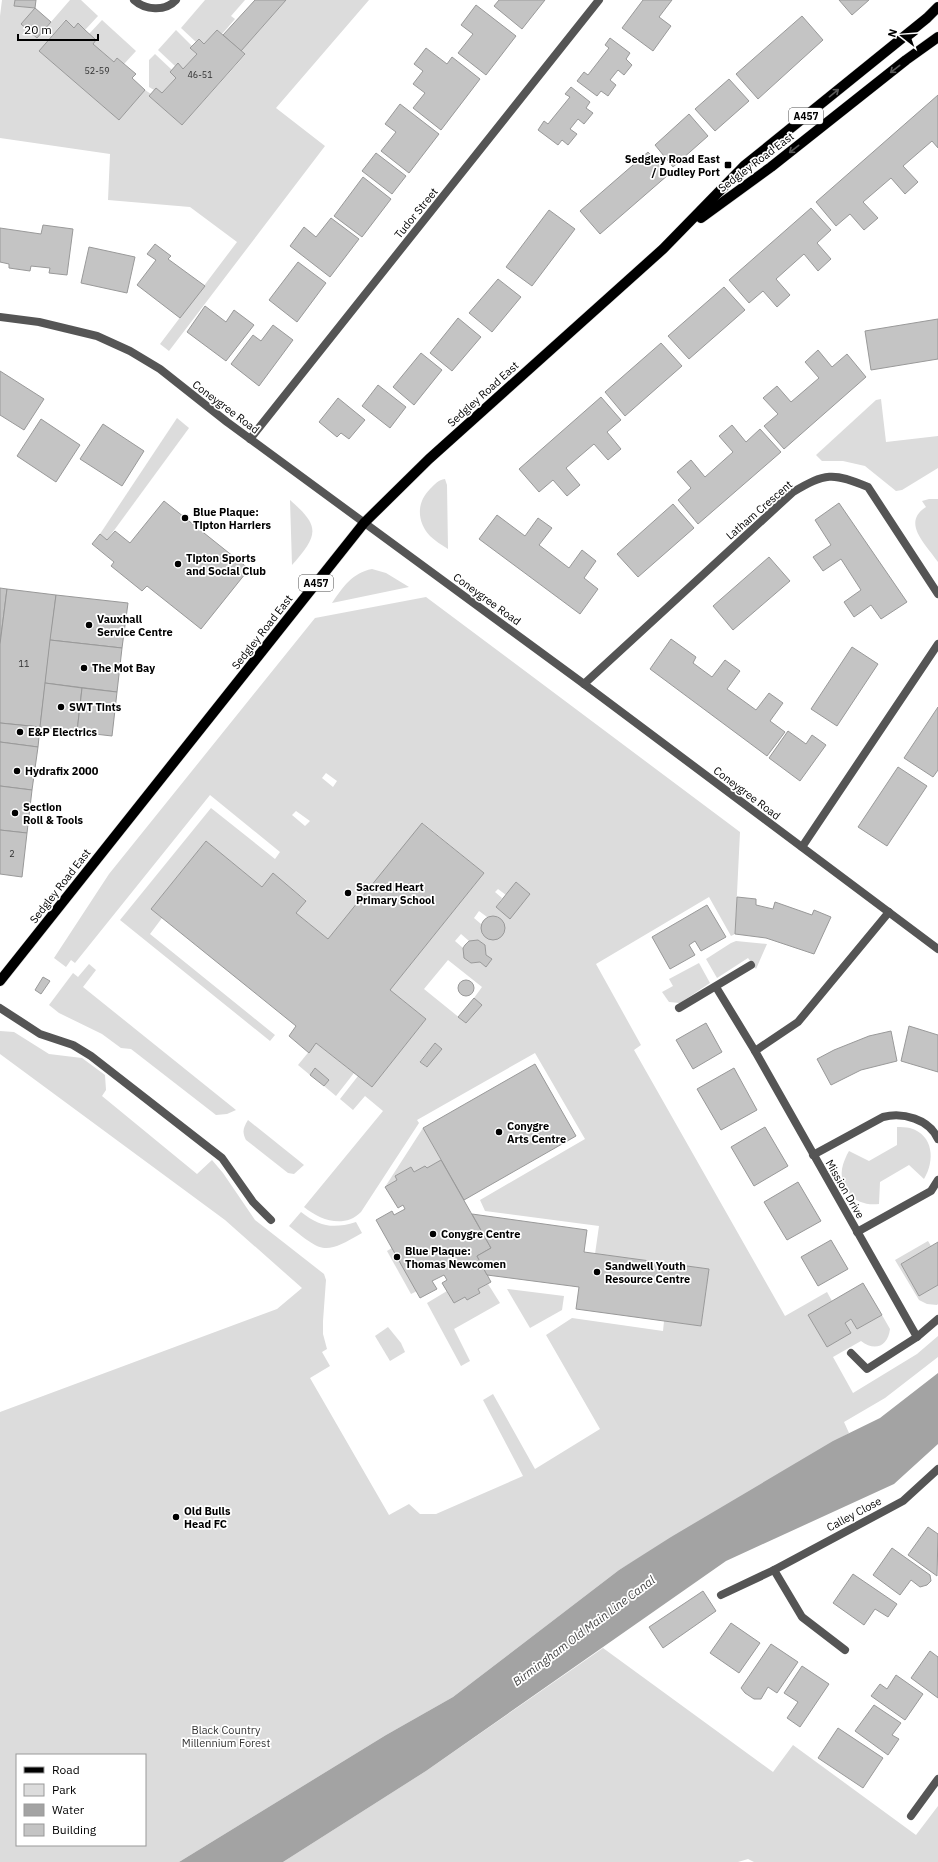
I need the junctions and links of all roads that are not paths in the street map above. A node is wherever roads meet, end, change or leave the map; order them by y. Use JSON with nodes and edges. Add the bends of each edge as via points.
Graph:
{"nodes":[{"id":1,"x":134,"y":0,"type":"edge"},
{"id":2,"x":176,"y":0,"type":"edge"},
{"id":3,"x":599,"y":0,"type":"edge"},
{"id":4,"x":938,"y":7,"type":"edge"},
{"id":5,"x":938,"y":37,"type":"edge"},
{"id":6,"x":682,"y":232,"type":"junction"},
{"id":7,"x":0,"y":317,"type":"edge"},
{"id":8,"x":250,"y":439,"type":"junction"},
{"id":9,"x":364,"y":523,"type":"junction"},
{"id":10,"x":938,"y":594,"type":"edge"},
{"id":11,"x":938,"y":644,"type":"edge"},
{"id":12,"x":584,"y":684,"type":"junction"},
{"id":13,"x":802,"y":848,"type":"junction"},
{"id":14,"x":888,"y":912,"type":"junction"},
{"id":15,"x":938,"y":949,"type":"edge"},
{"id":16,"x":751,"y":965,"type":"dead end"},
{"id":17,"x":0,"y":981,"type":"edge"},
{"id":18,"x":716,"y":987,"type":"junction"},
{"id":19,"x":0,"y":1008,"type":"edge"},
{"id":20,"x":679,"y":1008,"type":"dead end"},
{"id":21,"x":755,"y":1051,"type":"junction"},
{"id":22,"x":938,"y":1139,"type":"edge"},
{"id":23,"x":813,"y":1155,"type":"junction"},
{"id":24,"x":938,"y":1180,"type":"edge"},
{"id":25,"x":271,"y":1220,"type":"dead end"},
{"id":26,"x":857,"y":1232,"type":"junction"},
{"id":27,"x":938,"y":1319,"type":"edge"},
{"id":28,"x":917,"y":1337,"type":"junction"},
{"id":29,"x":851,"y":1353,"type":"dead end"},
{"id":30,"x":938,"y":1469,"type":"edge"},
{"id":31,"x":774,"y":1570,"type":"junction"},
{"id":32,"x":721,"y":1595,"type":"dead end"},
{"id":33,"x":845,"y":1650,"type":"dead end"},
{"id":34,"x":938,"y":1779,"type":"edge"},
{"id":35,"x":911,"y":1816,"type":"dead end"}],
"edges":[{"from":1,"to":2,"type":"street","via":[[148,8],[160,8]]},
{"from":3,"to":8,"type":"street","name":"Tudor Street"},
{"from":6,"to":4,"type":"main road","name":"Sedgley Road East","number":"A457","one_way":true,"via":[[744,166]]},
{"from":5,"to":6,"type":"main road","name":"Sedgley Road East","number":"A457","one_way":true,"via":[[771,167]]},
{"from":6,"to":9,"type":"main road","name":"Sedgley Road East","number":"A457","via":[[429,459]]},
{"from":7,"to":8,"type":"street","name":"Coneygree Road","via":[[39,322],[97,336],[130,351],[160,369]]},
{"from":8,"to":9,"type":"street","name":"Coneygree Road"},
{"from":9,"to":12,"type":"street","name":"Coneygree Road"},
{"from":9,"to":17,"type":"main road","name":"Sedgley Road East","number":"A457"},
{"from":10,"to":12,"type":"street","name":"Latham Crescent","via":[[868,487],[831,476],[815,479],[793,492]]},
{"from":11,"to":13,"type":"street"},
{"from":12,"to":13,"type":"street","name":"Coneygree Road"},
{"from":13,"to":14,"type":"street","name":"Coneygree Road"},
{"from":14,"to":15,"type":"street","name":"Coneygree Road"},
{"from":14,"to":21,"type":"street","via":[[798,1022]]},
{"from":16,"to":18,"type":"street"},
{"from":18,"to":20,"type":"street"},
{"from":18,"to":21,"type":"street","name":"Mission Drive"},
{"from":19,"to":25,"type":"street","via":[[40,1034],[73,1045],[92,1056],[222,1158],[253,1202]]},
{"from":21,"to":23,"type":"street","name":"Mission Drive"},
{"from":22,"to":23,"type":"street","via":[[929,1127],[919,1121],[894,1114],[883,1117]]},
{"from":23,"to":26,"type":"street","name":"Mission Drive"},
{"from":24,"to":26,"type":"street","via":[[931,1191]]},
{"from":26,"to":28,"type":"street","name":"Mission Drive"},
{"from":27,"to":28,"type":"street"},
{"from":28,"to":29,"type":"street","via":[[867,1369]]},
{"from":30,"to":31,"type":"street","name":"Calley Close","via":[[903,1501]]},
{"from":31,"to":32,"type":"street","name":"Calley Close"},
{"from":31,"to":33,"type":"street","via":[[802,1617]]},
{"from":34,"to":35,"type":"street"}]}
